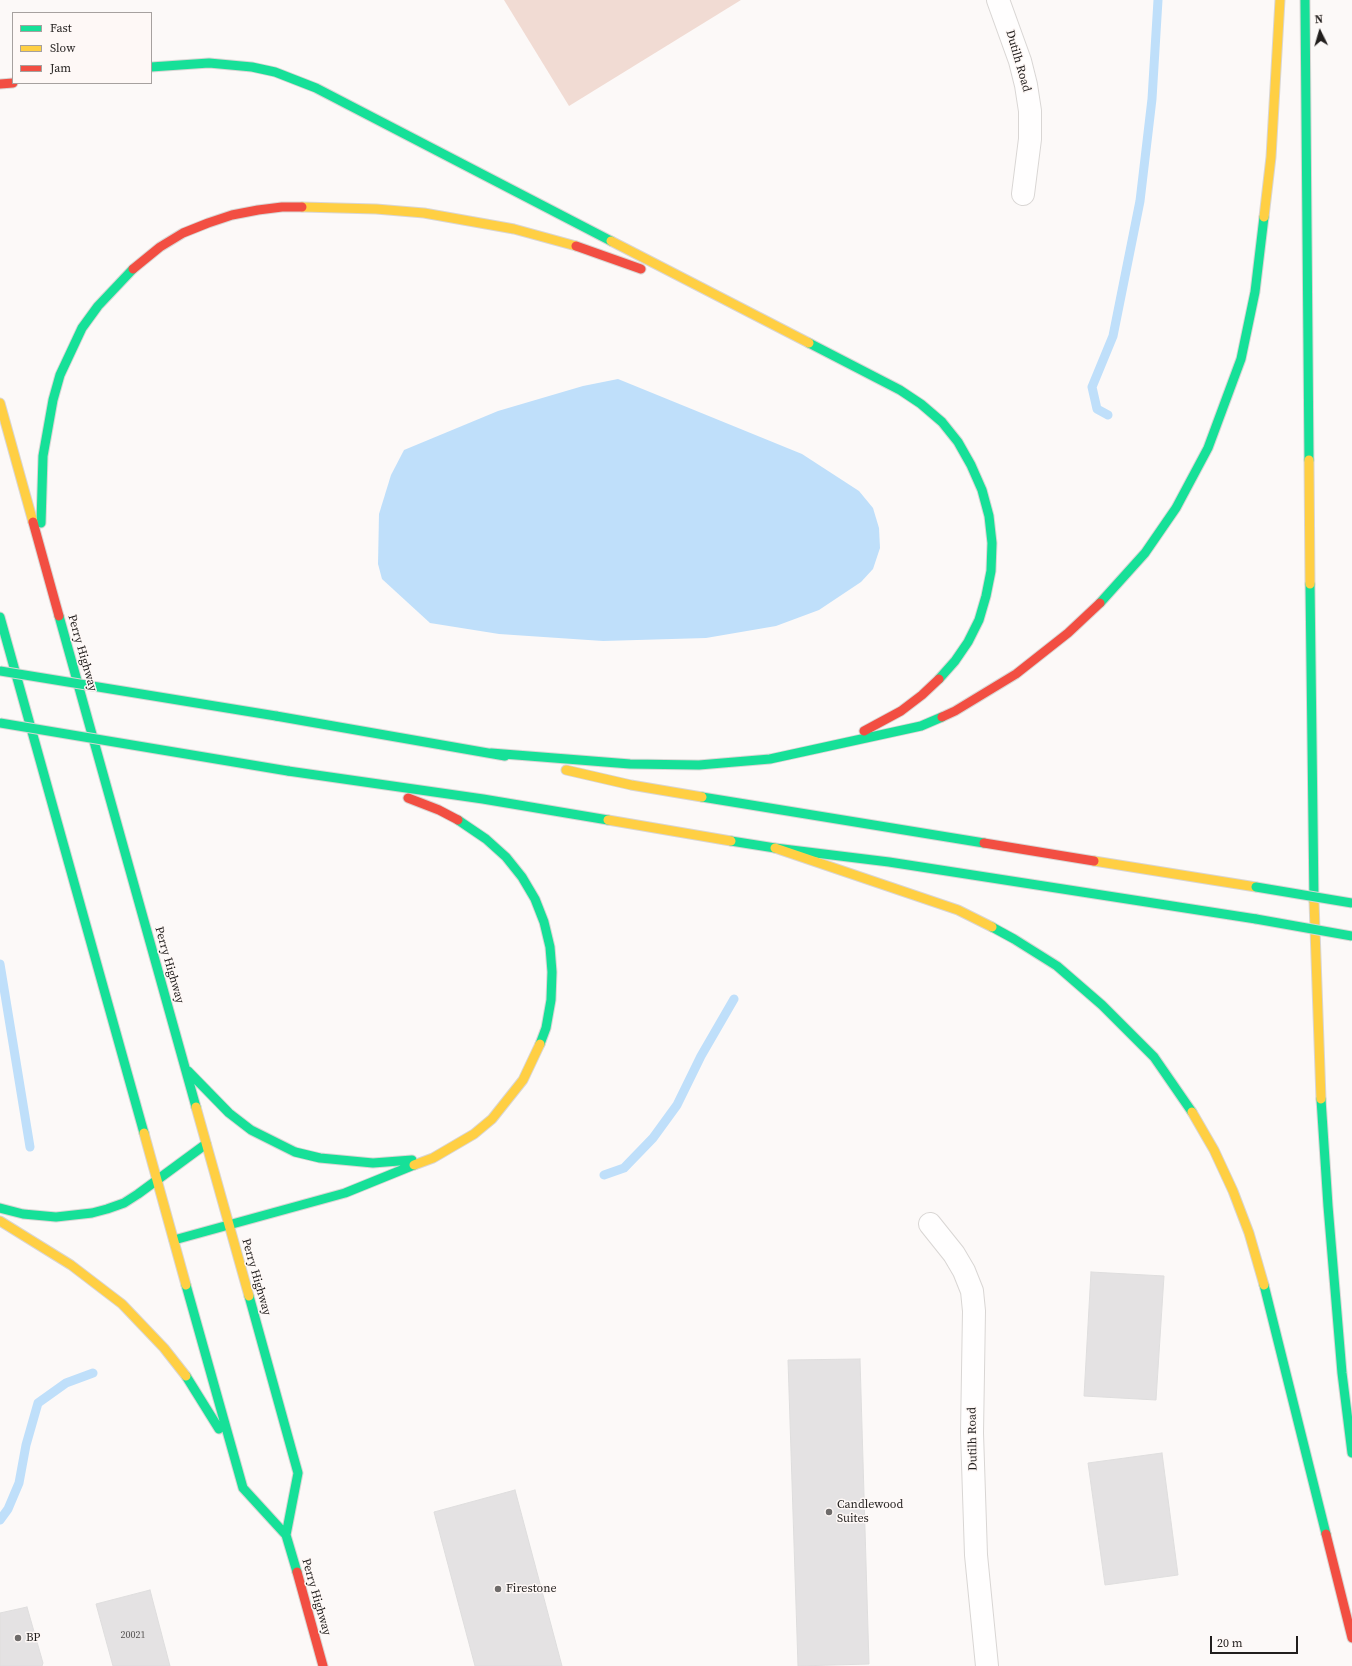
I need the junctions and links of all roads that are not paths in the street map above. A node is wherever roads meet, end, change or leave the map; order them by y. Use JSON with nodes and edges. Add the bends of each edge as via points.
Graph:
{"nodes":[{"id":1,"x":998,"y":0,"type":"edge"},
{"id":2,"x":1280,"y":0,"type":"edge"},
{"id":3,"x":1305,"y":0,"type":"edge"},
{"id":4,"x":152,"y":67,"type":"edge"},
{"id":5,"x":12,"y":83,"type":"edge"},
{"id":6,"x":0,"y":84,"type":"edge"},
{"id":7,"x":1023,"y":194,"type":"dead end"},
{"id":8,"x":723,"y":298,"type":"junction"},
{"id":9,"x":0,"y":403,"type":"edge"},
{"id":10,"x":42,"y":553,"type":"junction"},
{"id":11,"x":0,"y":617,"type":"edge"},
{"id":12,"x":0,"y":671,"type":"edge"},
{"id":13,"x":0,"y":723,"type":"edge"},
{"id":14,"x":832,"y":746,"type":"junction"},
{"id":15,"x":492,"y":753,"type":"junction"},
{"id":16,"x":352,"y":781,"type":"junction"},
{"id":17,"x":775,"y":848,"type":"junction"},
{"id":18,"x":1352,"y":903,"type":"edge"},
{"id":19,"x":1352,"y":936,"type":"edge"},
{"id":20,"x":185,"y":1067,"type":"junction"},
{"id":21,"x":206,"y":1144,"type":"junction"},
{"id":22,"x":433,"y":1158,"type":"junction"},
{"id":23,"x":157,"y":1181,"type":"junction"},
{"id":24,"x":0,"y":1208,"type":"edge"},
{"id":25,"x":0,"y":1221,"type":"edge"},
{"id":26,"x":930,"y":1224,"type":"dead end"},
{"id":27,"x":229,"y":1225,"type":"junction"},
{"id":28,"x":174,"y":1240,"type":"junction"},
{"id":29,"x":232,"y":1447,"type":"junction"},
{"id":30,"x":1352,"y":1453,"type":"edge"},
{"id":31,"x":286,"y":1535,"type":"junction"},
{"id":32,"x":1352,"y":1638,"type":"edge"},
{"id":33,"x":323,"y":1666,"type":"edge"},
{"id":34,"x":986,"y":1666,"type":"edge"}],
"edges":[{"from":1,"to":7,"type":"street","name":"Dutilh Road","via":[[1020,61],[1030,111],[1030,139]]},
{"from":2,"to":14,"type":"highway","via":[[1271,158],[1255,292],[1241,359],[1225,405],[1208,448],[1176,508],[1145,553],[1109,594],[1068,633],[1016,674],[954,711],[921,726]]},
{"from":3,"to":30,"type":"highway","via":[[1313,862],[1318,1039],[1328,1206],[1342,1373]]},
{"from":4,"to":8,"type":"highway","via":[[231,64],[267,70],[296,79]]},
{"from":5,"to":6,"type":"highway"},
{"from":8,"to":10,"type":"highway","via":[[554,239],[506,227],[424,213],[282,207],[232,215],[208,223],[183,233],[137,264],[98,306],[82,328],[60,375],[52,400],[41,490]]},
{"from":8,"to":14,"type":"highway","via":[[900,390],[921,404],[942,422],[958,442],[982,490],[989,516],[992,543],[991,571],[986,596],[978,620],[960,655],[940,679],[901,711]]},
{"from":9,"to":10,"type":"highway","name":"Perry Highway"},
{"from":10,"to":20,"type":"highway","name":"Perry Highway"},
{"from":11,"to":23,"type":"highway","name":"Perry Highway"},
{"from":12,"to":15,"type":"highway","bridge":true},
{"from":13,"to":16,"type":"highway","bridge":true},
{"from":14,"to":15,"type":"highway","via":[[770,759],[699,766],[630,764]]},
{"from":15,"to":18,"type":"highway","bridge":true,"via":[[631,785]]},
{"from":16,"to":17,"type":"highway"},
{"from":16,"to":22,"type":"highway","via":[[414,799],[464,823],[486,839],[506,857],[522,877],[535,899],[550,947],[551,1000],[546,1028],[523,1080],[492,1119],[474,1134]]},
{"from":17,"to":19,"type":"highway","bridge":true,"via":[[889,862]]},
{"from":17,"to":32,"type":"highway","via":[[958,910],[1014,938],[1058,966],[1102,1004],[1158,1063],[1184,1099],[1214,1150],[1249,1233]]},
{"from":20,"to":21,"type":"highway","name":"Perry Highway"},
{"from":20,"to":22,"type":"highway","via":[[229,1113],[250,1130],[295,1152],[320,1158],[360,1162],[399,1162]]},
{"from":21,"to":23,"type":"highway"},
{"from":21,"to":27,"type":"highway","name":"Perry Highway"},
{"from":22,"to":27,"type":"highway","via":[[345,1193]]},
{"from":23,"to":24,"type":"highway","via":[[124,1203],[92,1213],[56,1217],[23,1214]]},
{"from":23,"to":28,"type":"highway","name":"Perry Highway"},
{"from":25,"to":29,"type":"highway","via":[[71,1265],[122,1304],[164,1348]]},
{"from":26,"to":34,"type":"street","name":"Dutilh Road","via":[[964,1271],[974,1304],[974,1494]]},
{"from":27,"to":28,"type":"highway"},
{"from":27,"to":31,"type":"highway","name":"Perry Highway","via":[[298,1473]]},
{"from":28,"to":29,"type":"highway","name":"Perry Highway"},
{"from":29,"to":31,"type":"highway","name":"Perry Highway","via":[[243,1488]]},
{"from":31,"to":33,"type":"highway","name":"Perry Highway"}]}
